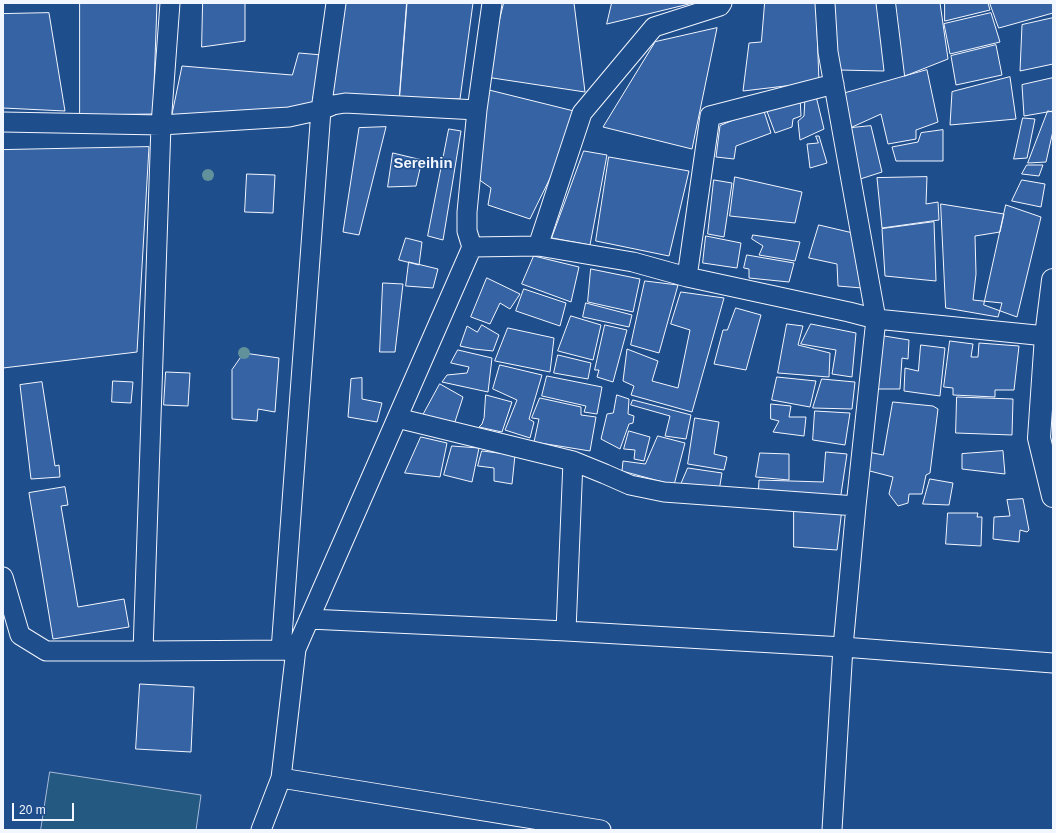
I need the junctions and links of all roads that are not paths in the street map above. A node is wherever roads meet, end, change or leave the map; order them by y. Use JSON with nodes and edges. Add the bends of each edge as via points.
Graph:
{"nodes":[{"id":1,"x":170,"y":3,"type":"edge"},
{"id":2,"x":336,"y":3,"type":"edge"},
{"id":3,"x":492,"y":3,"type":"edge"},
{"id":4,"x":722,"y":3,"type":"edge"},
{"id":5,"x":825,"y":3,"type":"edge"},
{"id":6,"x":834,"y":84,"type":"junction"},
{"id":7,"x":321,"y":110,"type":"junction"},
{"id":8,"x":477,"y":110,"type":"junction"},
{"id":9,"x":3,"y":122,"type":"edge"},
{"id":10,"x":161,"y":125,"type":"junction"},
{"id":11,"x":538,"y":246,"type":"junction"},
{"id":12,"x":472,"y":247,"type":"junction"},
{"id":13,"x":687,"y":277,"type":"junction"},
{"id":14,"x":1053,"y":280,"type":"edge"},
{"id":15,"x":876,"y":320,"type":"junction"},
{"id":16,"x":1046,"y":336,"type":"junction"},
{"id":17,"x":397,"y":418,"type":"junction"},
{"id":18,"x":573,"y":461,"type":"junction"},
{"id":19,"x":1053,"y":496,"type":"edge"},
{"id":20,"x":856,"y":506,"type":"junction"},
{"id":21,"x":3,"y":577,"type":"edge"},
{"id":22,"x":309,"y":620,"type":"junction"},
{"id":23,"x":566,"y":631,"type":"junction"},
{"id":24,"x":843,"y":647,"type":"junction"},
{"id":25,"x":288,"y":650,"type":"junction"},
{"id":26,"x":143,"y":651,"type":"junction"},
{"id":27,"x":1053,"y":663,"type":"edge"},
{"id":28,"x":281,"y":778,"type":"junction"},
{"id":29,"x":261,"y":830,"type":"edge"},
{"id":30,"x":601,"y":830,"type":"edge"},
{"id":31,"x":832,"y":830,"type":"edge"}],
"edges":[{"from":1,"to":10,"type":"street"},
{"from":2,"to":7,"type":"street"},
{"from":3,"to":8,"type":"street"},
{"from":4,"to":11,"type":"street","via":[[720,6],[654,27],[582,113]]},
{"from":5,"to":6,"type":"street","via":[[828,52]]},
{"from":6,"to":13,"type":"street","via":[[710,116]]},
{"from":6,"to":15,"type":"street"},
{"from":7,"to":8,"type":"street","via":[[345,103]]},
{"from":7,"to":10,"type":"street","via":[[289,117]]},
{"from":7,"to":25,"type":"street"},
{"from":8,"to":12,"type":"street","via":[[467,212],[467,231]]},
{"from":9,"to":10,"type":"street"},
{"from":10,"to":26,"type":"street"},
{"from":11,"to":12,"type":"street"},
{"from":11,"to":13,"type":"street","via":[[633,262]]},
{"from":12,"to":17,"type":"street"},
{"from":13,"to":15,"type":"street"},
{"from":14,"to":16,"type":"main road"},
{"from":15,"to":16,"type":"street"},
{"from":15,"to":20,"type":"street"},
{"from":16,"to":19,"type":"main road","via":[[1039,438]]},
{"from":17,"to":18,"type":"street"},
{"from":17,"to":22,"type":"street"},
{"from":18,"to":20,"type":"street","via":[[630,485],[664,492]]},
{"from":18,"to":23,"type":"street"},
{"from":20,"to":24,"type":"street"},
{"from":21,"to":26,"type":"street","via":[[20,635],[46,650]]},
{"from":22,"to":23,"type":"street"},
{"from":22,"to":25,"type":"street"},
{"from":23,"to":24,"type":"street"},
{"from":24,"to":27,"type":"street"},
{"from":24,"to":31,"type":"street"},
{"from":25,"to":26,"type":"street"},
{"from":25,"to":28,"type":"street"},
{"from":28,"to":29,"type":"street"},
{"from":28,"to":30,"type":"street"}]}
